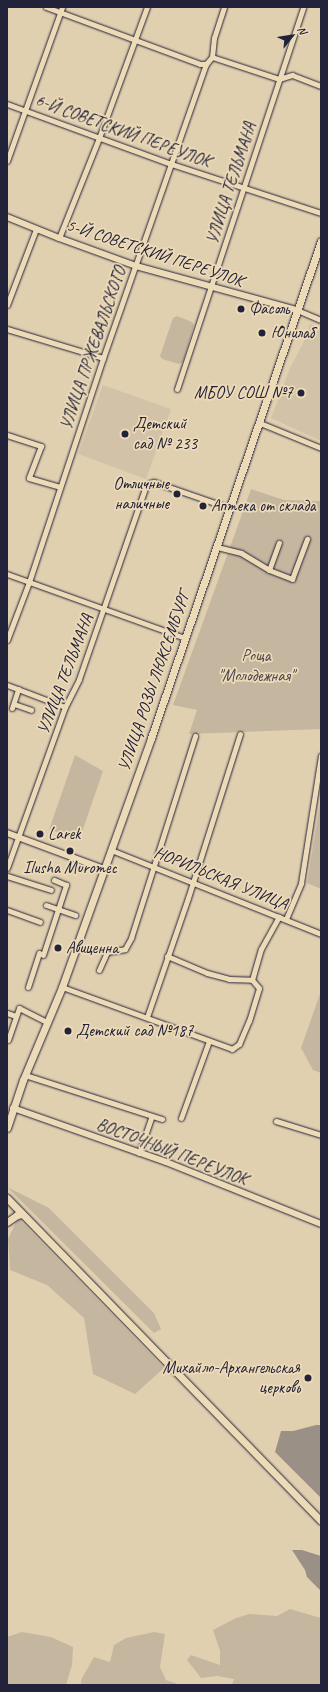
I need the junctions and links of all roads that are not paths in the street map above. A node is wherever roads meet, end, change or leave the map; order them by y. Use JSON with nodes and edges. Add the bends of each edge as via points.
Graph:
{"nodes":[{"id":1,"x":46,"y":7,"type":"edge"},
{"id":2,"x":62,"y":7,"type":"edge"},
{"id":3,"x":147,"y":7,"type":"edge"},
{"id":4,"x":224,"y":7,"type":"edge"},
{"id":5,"x":303,"y":7,"type":"edge"},
{"id":6,"x":60,"y":13,"type":"junction"},
{"id":7,"x":133,"y":41,"type":"junction"},
{"id":8,"x":212,"y":57,"type":"junction"},
{"id":9,"x":206,"y":64,"type":"junction"},
{"id":10,"x":279,"y":79,"type":"junction"},
{"id":11,"x":321,"y":86,"type":"edge"},
{"id":12,"x":7,"y":104,"type":"edge"},
{"id":13,"x":24,"y":110,"type":"junction"},
{"id":14,"x":99,"y":138,"type":"junction"},
{"id":15,"x":7,"y":160,"type":"edge"},
{"id":16,"x":171,"y":164,"type":"junction"},
{"id":17,"x":245,"y":187,"type":"junction"},
{"id":18,"x":321,"y":213,"type":"edge"},
{"id":19,"x":7,"y":217,"type":"edge"},
{"id":20,"x":36,"y":229,"type":"junction"},
{"id":21,"x":59,"y":238,"type":"junction"},
{"id":22,"x":321,"y":241,"type":"edge"},
{"id":23,"x":136,"y":266,"type":"junction"},
{"id":24,"x":212,"y":288,"type":"junction"},
{"id":25,"x":7,"y":305,"type":"edge"},
{"id":26,"x":297,"y":310,"type":"junction"},
{"id":27,"x":321,"y":320,"type":"edge"},
{"id":28,"x":7,"y":329,"type":"edge"},
{"id":29,"x":103,"y":358,"type":"junction"},
{"id":30,"x":177,"y":389,"type":"dead end"},
{"id":31,"x":260,"y":423,"type":"junction"},
{"id":32,"x":7,"y":435,"type":"edge"},
{"id":33,"x":321,"y":448,"type":"edge"},
{"id":34,"x":60,"y":487,"type":"junction"},
{"id":35,"x":229,"y":508,"type":"junction"},
{"id":36,"x":307,"y":539,"type":"dead end"},
{"id":37,"x":279,"y":543,"type":"dead end"},
{"id":38,"x":217,"y":547,"type":"junction"},
{"id":39,"x":269,"y":570,"type":"junction"},
{"id":40,"x":7,"y":574,"type":"edge"},
{"id":41,"x":28,"y":582,"type":"junction"},
{"id":42,"x":104,"y":609,"type":"junction"},
{"id":43,"x":185,"y":638,"type":"junction"},
{"id":44,"x":7,"y":640,"type":"edge"},
{"id":45,"x":7,"y":685,"type":"edge"},
{"id":46,"x":18,"y":689,"type":"junction"},
{"id":47,"x":65,"y":707,"type":"junction"},
{"id":48,"x":30,"y":710,"type":"dead end"},
{"id":49,"x":240,"y":734,"type":"dead end"},
{"id":50,"x":195,"y":736,"type":"dead end"},
{"id":51,"x":321,"y":756,"type":"edge"},
{"id":52,"x":7,"y":833,"type":"edge"},
{"id":53,"x":18,"y":836,"type":"junction"},
{"id":54,"x":111,"y":850,"type":"junction"},
{"id":55,"x":154,"y":866,"type":"junction"},
{"id":56,"x":7,"y":868,"type":"edge"},
{"id":57,"x":104,"y":869,"type":"junction"},
{"id":58,"x":7,"y":876,"type":"edge"},
{"id":59,"x":54,"y":880,"type":"dead end"},
{"id":60,"x":193,"y":882,"type":"junction"},
{"id":61,"x":51,"y":890,"type":"dead end"},
{"id":62,"x":46,"y":904,"type":"dead end"},
{"id":63,"x":58,"y":909,"type":"junction"},
{"id":64,"x":7,"y":910,"type":"edge"},
{"id":65,"x":75,"y":915,"type":"dead end"},
{"id":66,"x":279,"y":916,"type":"junction"},
{"id":67,"x":286,"y":919,"type":"junction"},
{"id":68,"x":40,"y":922,"type":"dead end"},
{"id":69,"x":321,"y":934,"type":"edge"},
{"id":70,"x":167,"y":956,"type":"junction"},
{"id":71,"x":99,"y":970,"type":"dead end"},
{"id":72,"x":252,"y":980,"type":"junction"},
{"id":73,"x":28,"y":987,"type":"dead end"},
{"id":74,"x":62,"y":987,"type":"junction"},
{"id":75,"x":7,"y":1013,"type":"edge"},
{"id":76,"x":16,"y":1016,"type":"junction"},
{"id":77,"x":147,"y":1017,"type":"junction"},
{"id":78,"x":47,"y":1022,"type":"junction"},
{"id":79,"x":8,"y":1040,"type":"dead end"},
{"id":80,"x":209,"y":1041,"type":"junction"},
{"id":81,"x":26,"y":1075,"type":"junction"},
{"id":82,"x":13,"y":1108,"type":"junction"},
{"id":83,"x":152,"y":1116,"type":"junction"},
{"id":84,"x":7,"y":1118,"type":"edge"},
{"id":85,"x":162,"y":1118,"type":"dead end"},
{"id":86,"x":181,"y":1118,"type":"dead end"},
{"id":87,"x":276,"y":1121,"type":"dead end"},
{"id":88,"x":7,"y":1128,"type":"edge"},
{"id":89,"x":321,"y":1135,"type":"edge"},
{"id":90,"x":139,"y":1153,"type":"junction"},
{"id":91,"x":7,"y":1198,"type":"edge"},
{"id":92,"x":22,"y":1214,"type":"junction"},
{"id":93,"x":7,"y":1222,"type":"edge"},
{"id":94,"x":321,"y":1224,"type":"edge"},
{"id":95,"x":321,"y":1520,"type":"edge"}],
"edges":[{"from":1,"to":6,"type":"street"},
{"from":2,"to":6,"type":"street"},
{"from":3,"to":7,"type":"street"},
{"from":4,"to":8,"type":"street","via":[[214,38]]},
{"from":5,"to":10,"type":"street","name":"УЛИЦА ТЕЛЬМАНА"},
{"from":6,"to":7,"type":"street"},
{"from":6,"to":13,"type":"street"},
{"from":7,"to":9,"type":"street"},
{"from":7,"to":14,"type":"street"},
{"from":8,"to":9,"type":"street"},
{"from":8,"to":10,"type":"street"},
{"from":9,"to":16,"type":"street","name":"УЛИЦА ПРЖЕВАЛЬСКОГО"},
{"from":10,"to":11,"type":"street","via":[[292,76]]},
{"from":10,"to":17,"type":"street","name":"УЛИЦА ТЕЛЬМАНА"},
{"from":12,"to":13,"type":"street","name":"6-Й СОВЕТСКИЙ ПЕРЕУЛОК"},
{"from":13,"to":14,"type":"street","name":"6-Й СОВЕТСКИЙ ПЕРЕУЛОК"},
{"from":13,"to":15,"type":"street"},
{"from":14,"to":16,"type":"street","name":"6-Й СОВЕТСКИЙ ПЕРЕУЛОК"},
{"from":14,"to":21,"type":"street"},
{"from":16,"to":17,"type":"street","name":"6-Й СОВЕТСКИЙ ПЕРЕУЛОК"},
{"from":16,"to":23,"type":"street","name":"УЛИЦА ПРЖЕВАЛЬСКОГО"},
{"from":17,"to":18,"type":"street","name":"6-Й СОВЕТСКИЙ ПЕРЕУЛОК"},
{"from":17,"to":24,"type":"street","name":"УЛИЦА ТЕЛЬМАНА"},
{"from":19,"to":20,"type":"street","name":"5-Й СОВЕТСКИЙ ПЕРЕУЛОК"},
{"from":20,"to":21,"type":"street","name":"5-Й СОВЕТСКИЙ ПЕРЕУЛОК"},
{"from":20,"to":25,"type":"street"},
{"from":21,"to":23,"type":"street","name":"5-Й СОВЕТСКИЙ ПЕРЕУЛОК"},
{"from":22,"to":26,"type":"main road","name":"УЛИЦА РОЗЫ ЛЮКСЕМБУРГ"},
{"from":23,"to":24,"type":"street","name":"5-Й СОВЕТСКИЙ ПЕРЕУЛОК"},
{"from":23,"to":29,"type":"street","name":"УЛИЦА ПРЖЕВАЛЬСКОГО"},
{"from":24,"to":26,"type":"street","name":"5-Й СОВЕТСКИЙ ПЕРЕУЛОК"},
{"from":24,"to":30,"type":"street","name":"УЛИЦА ТЕЛЬМАНА"},
{"from":26,"to":27,"type":"street"},
{"from":26,"to":31,"type":"main road","name":"УЛИЦА РОЗЫ ЛЮКСЕМБУРГ"},
{"from":28,"to":29,"type":"street"},
{"from":29,"to":34,"type":"street","name":"УЛИЦА ПРЖЕВАЛЬСКОГО"},
{"from":31,"to":33,"type":"street"},
{"from":31,"to":35,"type":"main road","name":"УЛИЦА РОЗЫ ЛЮКСЕМБУРГ"},
{"from":32,"to":34,"type":"street","via":[[41,446],[29,478]]},
{"from":34,"to":41,"type":"street","name":"УЛИЦА ПРЖЕВАЛЬСКОГО"},
{"from":35,"to":38,"type":"main road","name":"УЛИЦА РОЗЫ ЛЮКСЕМБУРГ"},
{"from":35,"to":42,"type":"street","name":"УЛИЦА ТЕЛЬМАНА","via":[[154,482],[150,483],[145,488]]},
{"from":36,"to":39,"type":"street","via":[[292,579]]},
{"from":37,"to":39,"type":"street"},
{"from":38,"to":39,"type":"street","via":[[241,554]]},
{"from":38,"to":43,"type":"main road","name":"УЛИЦА РОЗЫ ЛЮКСЕМБУРГ"},
{"from":40,"to":41,"type":"street"},
{"from":41,"to":42,"type":"street"},
{"from":41,"to":44,"type":"street","name":"УЛИЦА ПРЖЕВАЛЬСКОГО"},
{"from":42,"to":43,"type":"street"},
{"from":42,"to":47,"type":"street","name":"УЛИЦА ТЕЛЬМАНА","via":[[79,679]]},
{"from":43,"to":54,"type":"main road","name":"УЛИЦА РОЗЫ ЛЮКСЕМБУРГ"},
{"from":45,"to":46,"type":"street"},
{"from":46,"to":47,"type":"street"},
{"from":46,"to":48,"type":"street","via":[[13,706]]},
{"from":47,"to":53,"type":"street","name":"УЛИЦА ТЕЛЬМАНА"},
{"from":49,"to":60,"type":"street"},
{"from":50,"to":55,"type":"street"},
{"from":51,"to":67,"type":"street","via":[[301,883]]},
{"from":52,"to":53,"type":"street"},
{"from":53,"to":56,"type":"street","name":"УЛИЦА ТЕЛЬМАНА"},
{"from":53,"to":57,"type":"street"},
{"from":54,"to":55,"type":"street","name":"НОРИЛЬСКАЯ УЛИЦА"},
{"from":54,"to":57,"type":"main road","name":"УЛИЦА РОЗЫ ЛЮКСЕМБУРГ"},
{"from":55,"to":60,"type":"street","name":"НОРИЛЬСКАЯ УЛИЦА"},
{"from":55,"to":71,"type":"street","via":[[128,946],[107,952]]},
{"from":57,"to":74,"type":"main road","name":"УЛИЦА РОЗЫ ЛЮКСЕМБУРГ"},
{"from":58,"to":61,"type":"street"},
{"from":59,"to":63,"type":"street","via":[[66,885]]},
{"from":60,"to":66,"type":"street","name":"НОРИЛЬСКАЯ УЛИЦА"},
{"from":60,"to":70,"type":"street"},
{"from":62,"to":63,"type":"street"},
{"from":63,"to":65,"type":"street"},
{"from":63,"to":73,"type":"street"},
{"from":64,"to":68,"type":"street"},
{"from":66,"to":67,"type":"street","name":"НОРИЛЬСКАЯ УЛИЦА"},
{"from":66,"to":72,"type":"street","via":[[261,949]]},
{"from":67,"to":69,"type":"street","name":"НОРИЛЬСКАЯ УЛИЦА"},
{"from":70,"to":72,"type":"street","via":[[207,973],[229,979]]},
{"from":70,"to":77,"type":"street"},
{"from":72,"to":80,"type":"street","via":[[258,988],[249,1021],[239,1044],[232,1049]]},
{"from":74,"to":77,"type":"street"},
{"from":74,"to":78,"type":"main road","name":"УЛИЦА РОЗЫ ЛЮКСЕМБУРГ"},
{"from":75,"to":76,"type":"street"},
{"from":76,"to":78,"type":"street","via":[[19,1008]]},
{"from":76,"to":79,"type":"street"},
{"from":77,"to":80,"type":"street"},
{"from":78,"to":81,"type":"main road","name":"УЛИЦА РОЗЫ ЛЮКСЕМБУРГ"},
{"from":80,"to":86,"type":"street"},
{"from":81,"to":82,"type":"main road","name":"УЛИЦА РОЗЫ ЛЮКСЕМБУРГ"},
{"from":81,"to":83,"type":"street"},
{"from":82,"to":84,"type":"main road"},
{"from":82,"to":88,"type":"main road","name":"УЛИЦА РОЗЫ ЛЮКСЕМБУРГ"},
{"from":82,"to":90,"type":"street","name":"ВОСТОЧНЫЙ ПЕРЕУЛОК"},
{"from":83,"to":85,"type":"street"},
{"from":83,"to":90,"type":"street"},
{"from":87,"to":89,"type":"street"},
{"from":90,"to":94,"type":"street","name":"ВОСТОЧНЫЙ ПЕРЕУЛОК"},
{"from":91,"to":92,"type":"main road"},
{"from":92,"to":93,"type":"main road"},
{"from":92,"to":95,"type":"main road"}]}
